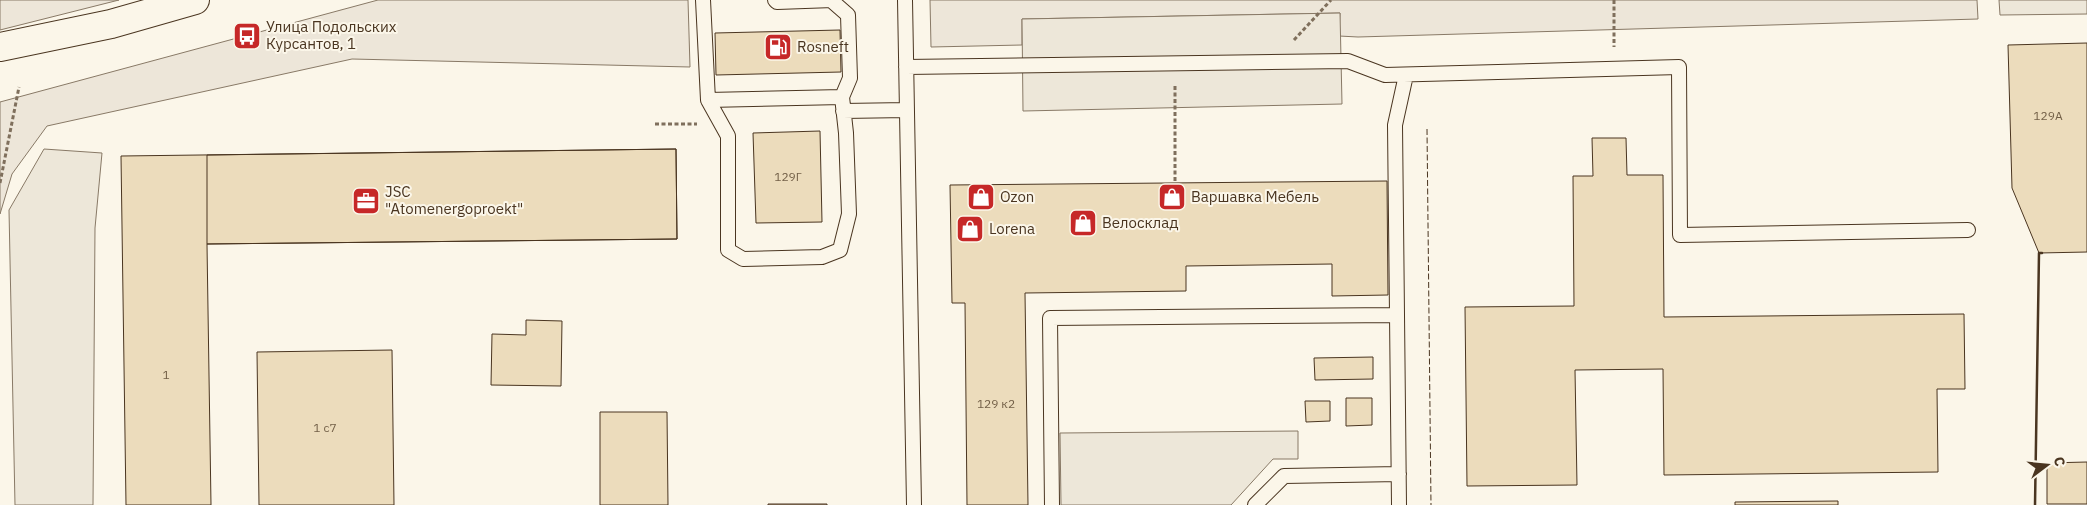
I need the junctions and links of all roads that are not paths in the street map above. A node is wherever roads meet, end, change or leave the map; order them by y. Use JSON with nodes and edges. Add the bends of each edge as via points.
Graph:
{"nodes":[{"id":1,"x":195,"y":0,"type":"edge"},
{"id":2,"x":703,"y":0,"type":"edge"},
{"id":3,"x":775,"y":0,"type":"edge"},
{"id":4,"x":832,"y":0,"type":"edge"},
{"id":5,"x":905,"y":0,"type":"edge"},
{"id":6,"x":0,"y":47,"type":"edge"},
{"id":7,"x":906,"y":67,"type":"junction"},
{"id":8,"x":1406,"y":75,"type":"junction"},
{"id":9,"x":708,"y":100,"type":"junction"},
{"id":10,"x":843,"y":104,"type":"junction"},
{"id":11,"x":907,"y":110,"type":"junction"},
{"id":12,"x":1968,"y":230,"type":"dead end"},
{"id":13,"x":1397,"y":315,"type":"junction"},
{"id":14,"x":1399,"y":474,"type":"junction"},
{"id":15,"x":914,"y":505,"type":"edge"},
{"id":16,"x":1052,"y":505,"type":"edge"},
{"id":17,"x":1255,"y":505,"type":"edge"},
{"id":18,"x":1399,"y":505,"type":"edge"}],
"edges":[{"from":1,"to":6,"type":"main road","via":[[111,24]]},
{"from":2,"to":9,"type":"lane"},
{"from":3,"to":4,"type":"lane"},
{"from":4,"to":10,"type":"lane","via":[[848,15],[850,78]]},
{"from":5,"to":7,"type":"lane"},
{"from":7,"to":8,"type":"lane","via":[[1348,61],[1385,75]]},
{"from":7,"to":11,"type":"lane"},
{"from":8,"to":12,"type":"lane","via":[[1680,67],[1680,236]]},
{"from":8,"to":13,"type":"lane","via":[[1395,125]]},
{"from":9,"to":10,"type":"lane"},
{"from":9,"to":10,"type":"lane","via":[[728,136],[728,250],[743,260],[822,257],[840,250],[850,214]]},
{"from":10,"to":11,"type":"lane"},
{"from":11,"to":15,"type":"lane"},
{"from":13,"to":14,"type":"lane"},
{"from":13,"to":16,"type":"lane","via":[[1050,318]]},
{"from":14,"to":17,"type":"lane","via":[[1284,476]]},
{"from":14,"to":18,"type":"lane"}]}
